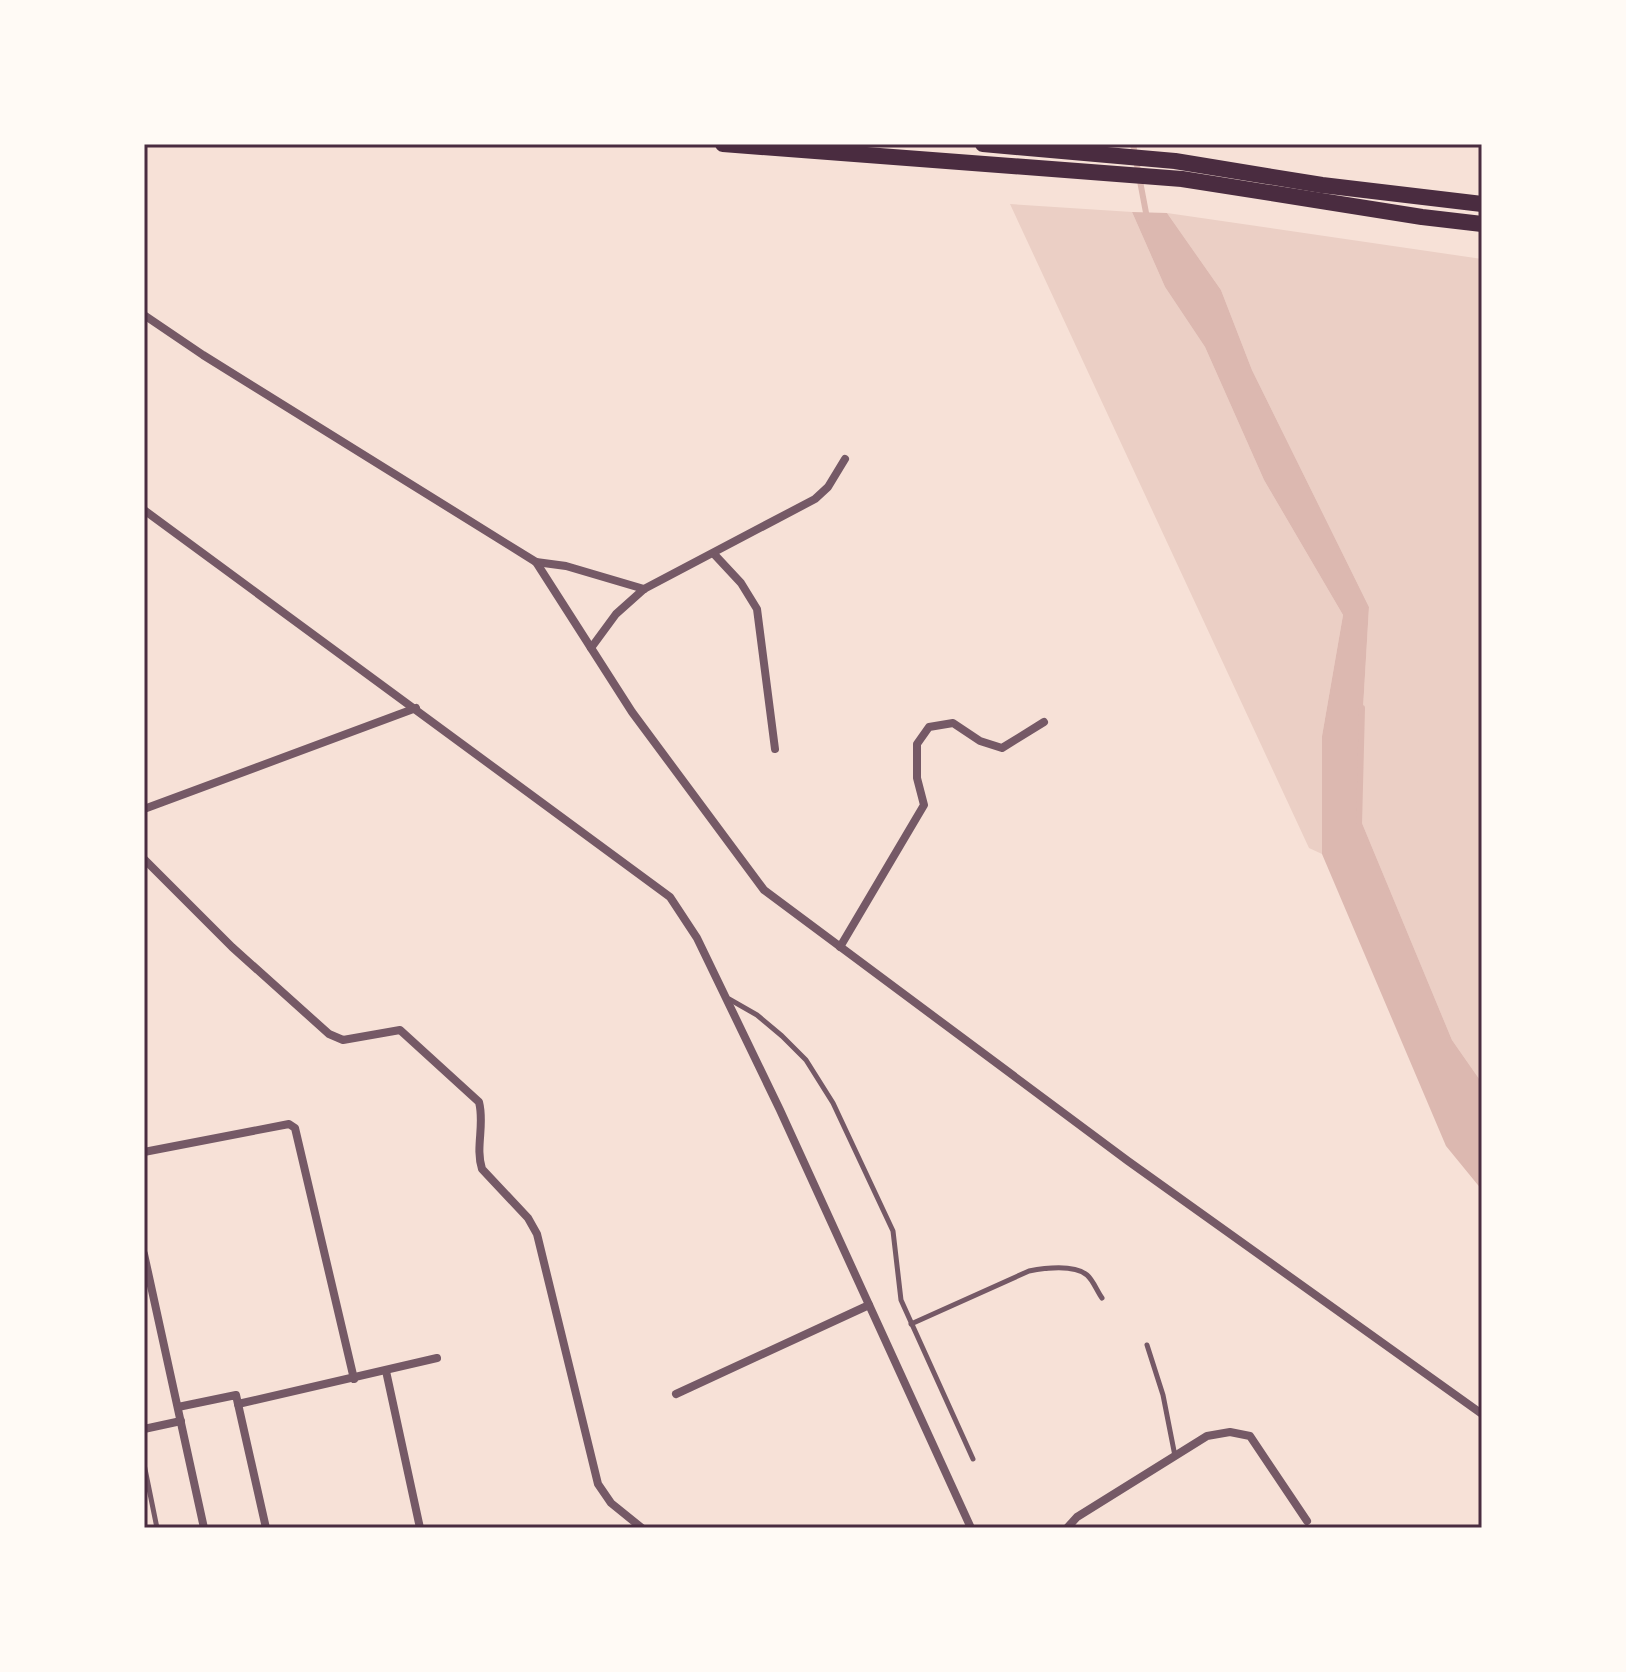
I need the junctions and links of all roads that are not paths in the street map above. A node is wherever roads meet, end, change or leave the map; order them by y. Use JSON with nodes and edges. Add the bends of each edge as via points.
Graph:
{"nodes":[{"id":1,"x":723,"y":144,"type":"edge"},
{"id":2,"x":983,"y":144,"type":"edge"},
{"id":3,"x":1033,"y":144,"type":"edge"},
{"id":4,"x":1072,"y":151,"type":"junction"},
{"id":5,"x":1482,"y":204,"type":"edge"},
{"id":6,"x":1482,"y":224,"type":"edge"},
{"id":7,"x":144,"y":315,"type":"edge"},
{"id":8,"x":845,"y":459,"type":"dead end"},
{"id":9,"x":144,"y":510,"type":"edge"},
{"id":10,"x":714,"y":554,"type":"junction"},
{"id":11,"x":536,"y":562,"type":"junction"},
{"id":12,"x":644,"y":589,"type":"junction"},
{"id":13,"x":591,"y":648,"type":"junction"},
{"id":14,"x":416,"y":708,"type":"junction"},
{"id":15,"x":1044,"y":722,"type":"dead end"},
{"id":16,"x":775,"y":749,"type":"dead end"},
{"id":17,"x":144,"y":809,"type":"edge"},
{"id":18,"x":144,"y":859,"type":"edge"},
{"id":19,"x":840,"y":947,"type":"junction"},
{"id":20,"x":725,"y":997,"type":"junction"},
{"id":21,"x":144,"y":1152,"type":"edge"},
{"id":22,"x":144,"y":1254,"type":"edge"},
{"id":23,"x":1102,"y":1298,"type":"dead end"},
{"id":24,"x":869,"y":1305,"type":"junction"},
{"id":25,"x":911,"y":1324,"type":"junction"},
{"id":26,"x":1147,"y":1345,"type":"dead end"},
{"id":27,"x":437,"y":1358,"type":"dead end"},
{"id":28,"x":386,"y":1371,"type":"junction"},
{"id":29,"x":354,"y":1379,"type":"junction"},
{"id":30,"x":676,"y":1394,"type":"dead end"},
{"id":31,"x":238,"y":1404,"type":"junction"},
{"id":32,"x":178,"y":1407,"type":"junction"},
{"id":33,"x":1482,"y":1414,"type":"edge"},
{"id":34,"x":181,"y":1421,"type":"junction"},
{"id":35,"x":144,"y":1429,"type":"edge"},
{"id":36,"x":1175,"y":1456,"type":"junction"},
{"id":37,"x":973,"y":1459,"type":"dead end"},
{"id":38,"x":144,"y":1464,"type":"edge"},
{"id":39,"x":1307,"y":1521,"type":"dead end"},
{"id":40,"x":157,"y":1528,"type":"edge"},
{"id":41,"x":204,"y":1528,"type":"edge"},
{"id":42,"x":266,"y":1528,"type":"edge"},
{"id":43,"x":420,"y":1528,"type":"edge"},
{"id":44,"x":642,"y":1528,"type":"edge"},
{"id":45,"x":971,"y":1528,"type":"edge"},
{"id":46,"x":1067,"y":1528,"type":"edge"}],
"edges":[{"from":1,"to":6,"type":"main road","via":[[1182,179]]},
{"from":2,"to":4,"type":"main road"},
{"from":3,"to":4,"type":"street"},
{"from":4,"to":5,"type":"main road"},
{"from":7,"to":11,"type":"street"},
{"from":8,"to":10,"type":"street","via":[[815,499]]},
{"from":9,"to":14,"type":"street"},
{"from":10,"to":12,"type":"street"},
{"from":10,"to":16,"type":"street","via":[[757,609]]},
{"from":11,"to":12,"type":"street"},
{"from":11,"to":13,"type":"street"},
{"from":12,"to":13,"type":"street","via":[[616,614]]},
{"from":13,"to":19,"type":"street","via":[[764,890]]},
{"from":14,"to":17,"type":"street"},
{"from":14,"to":20,"type":"street","via":[[670,897]]},
{"from":15,"to":19,"type":"street","via":[[1002,748],[953,723],[929,727],[917,744],[924,805]]},
{"from":18,"to":44,"type":"street","via":[[329,1034],[343,1040],[400,1030],[479,1102],[482,1169],[537,1234],[598,1484],[611,1503]]},
{"from":19,"to":33,"type":"street"},
{"from":20,"to":24,"type":"street"},
{"from":20,"to":25,"type":"lane","via":[[782,1036],[806,1060],[833,1103],[893,1231],[901,1300]]},
{"from":21,"to":29,"type":"street","via":[[289,1124],[295,1128]]},
{"from":22,"to":32,"type":"street"},
{"from":23,"to":25,"type":"lane","via":[[1088,1276],[1048,1268],[1029,1271]]},
{"from":24,"to":30,"type":"street"},
{"from":24,"to":45,"type":"street"},
{"from":25,"to":37,"type":"lane"},
{"from":26,"to":36,"type":"lane"},
{"from":27,"to":28,"type":"street"},
{"from":28,"to":29,"type":"street"},
{"from":28,"to":43,"type":"street"},
{"from":29,"to":31,"type":"street"},
{"from":31,"to":32,"type":"street","via":[[232,1394]]},
{"from":31,"to":42,"type":"street"},
{"from":32,"to":34,"type":"street"},
{"from":34,"to":35,"type":"street"},
{"from":34,"to":41,"type":"street"},
{"from":36,"to":39,"type":"street","via":[[1207,1436],[1250,1436]]},
{"from":36,"to":46,"type":"street"},
{"from":38,"to":40,"type":"lane"}]}
